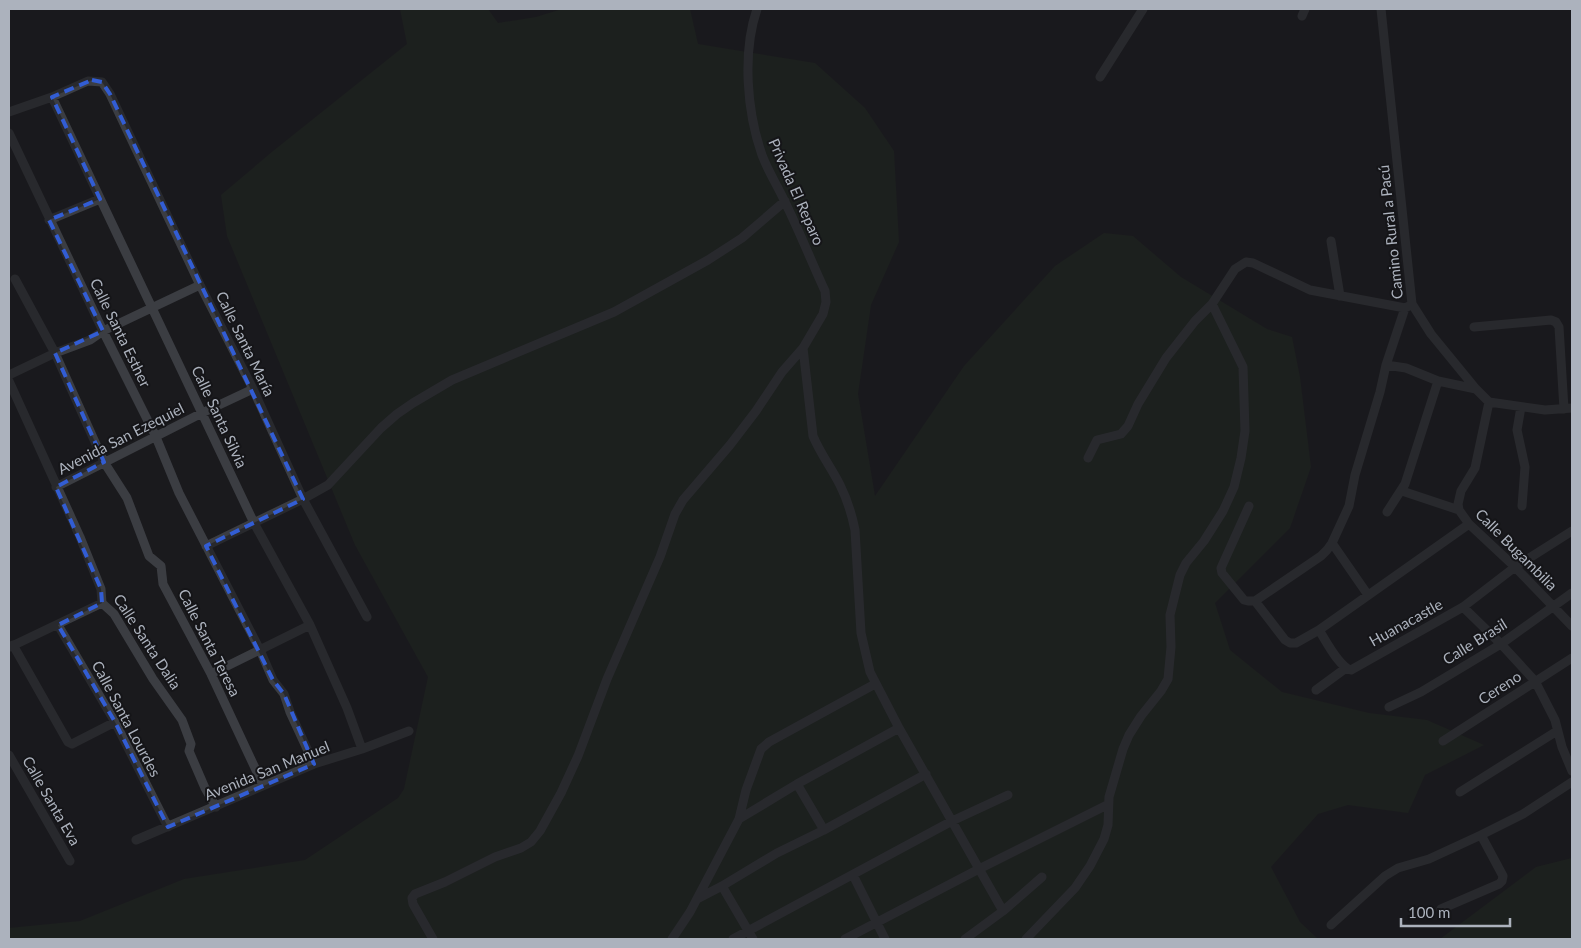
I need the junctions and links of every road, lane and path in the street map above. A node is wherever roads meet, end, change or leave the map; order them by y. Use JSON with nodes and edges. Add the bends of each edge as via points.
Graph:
{"nodes":[{"id":1,"x":757,"y":9,"type":"edge"},
{"id":2,"x":1144,"y":9,"type":"edge"},
{"id":3,"x":1381,"y":9,"type":"edge"},
{"id":4,"x":1100,"y":77,"type":"dead end"},
{"id":5,"x":52,"y":97,"type":"junction"},
{"id":6,"x":9,"y":112,"type":"edge"},
{"id":7,"x":9,"y":133,"type":"edge"},
{"id":8,"x":100,"y":199,"type":"junction"},
{"id":9,"x":785,"y":201,"type":"junction"},
{"id":10,"x":49,"y":220,"type":"junction"},
{"id":11,"x":1331,"y":241,"type":"dead end"},
{"id":12,"x":15,"y":279,"type":"dead end"},
{"id":13,"x":200,"y":285,"type":"junction"},
{"id":14,"x":1340,"y":296,"type":"junction"},
{"id":15,"x":1212,"y":304,"type":"junction"},
{"id":16,"x":1409,"y":306,"type":"junction"},
{"id":17,"x":152,"y":307,"type":"junction"},
{"id":18,"x":1474,"y":327,"type":"dead end"},
{"id":19,"x":103,"y":331,"type":"junction"},
{"id":20,"x":803,"y":348,"type":"junction"},
{"id":21,"x":55,"y":354,"type":"junction"},
{"id":22,"x":1386,"y":365,"type":"junction"},
{"id":23,"x":9,"y":375,"type":"edge"},
{"id":24,"x":9,"y":380,"type":"edge"},
{"id":25,"x":1438,"y":381,"type":"junction"},
{"id":26,"x":253,"y":389,"type":"junction"},
{"id":27,"x":1476,"y":389,"type":"junction"},
{"id":28,"x":1489,"y":402,"type":"junction"},
{"id":29,"x":1521,"y":407,"type":"junction"},
{"id":30,"x":1568,"y":409,"type":"edge"},
{"id":31,"x":202,"y":413,"type":"junction"},
{"id":32,"x":156,"y":437,"type":"junction"},
{"id":33,"x":1088,"y":458,"type":"dead end"},
{"id":34,"x":104,"y":462,"type":"junction"},
{"id":35,"x":56,"y":487,"type":"junction"},
{"id":36,"x":1402,"y":490,"type":"junction"},
{"id":37,"x":302,"y":499,"type":"junction"},
{"id":38,"x":1249,"y":506,"type":"dead end"},
{"id":39,"x":1522,"y":506,"type":"dead end"},
{"id":40,"x":1459,"y":510,"type":"junction"},
{"id":41,"x":1387,"y":512,"type":"dead end"},
{"id":42,"x":254,"y":523,"type":"junction"},
{"id":43,"x":1469,"y":524,"type":"junction"},
{"id":44,"x":1572,"y":531,"type":"edge"},
{"id":45,"x":1332,"y":543,"type":"junction"},
{"id":46,"x":206,"y":546,"type":"junction"},
{"id":47,"x":1515,"y":567,"type":"junction"},
{"id":48,"x":1572,"y":593,"type":"edge"},
{"id":49,"x":1368,"y":595,"type":"junction"},
{"id":50,"x":1255,"y":601,"type":"junction"},
{"id":51,"x":102,"y":603,"type":"junction"},
{"id":52,"x":1552,"y":606,"type":"junction"},
{"id":53,"x":1463,"y":607,"type":"junction"},
{"id":54,"x":367,"y":617,"type":"dead end"},
{"id":55,"x":58,"y":625,"type":"junction"},
{"id":56,"x":310,"y":625,"type":"junction"},
{"id":57,"x":1572,"y":626,"type":"edge"},
{"id":58,"x":1319,"y":630,"type":"junction"},
{"id":59,"x":1501,"y":644,"type":"junction"},
{"id":60,"x":11,"y":646,"type":"edge"},
{"id":61,"x":260,"y":650,"type":"junction"},
{"id":62,"x":1572,"y":658,"type":"edge"},
{"id":63,"x":1346,"y":668,"type":"junction"},
{"id":64,"x":211,"y":674,"type":"junction"},
{"id":65,"x":1535,"y":681,"type":"junction"},
{"id":66,"x":875,"y":684,"type":"junction"},
{"id":67,"x":1316,"y":690,"type":"dead end"},
{"id":68,"x":1389,"y":707,"type":"dead end"},
{"id":69,"x":114,"y":722,"type":"junction"},
{"id":70,"x":899,"y":728,"type":"junction"},
{"id":71,"x":409,"y":731,"type":"dead end"},
{"id":72,"x":1557,"y":731,"type":"junction"},
{"id":73,"x":1443,"y":741,"type":"dead end"},
{"id":74,"x":362,"y":749,"type":"junction"},
{"id":75,"x":9,"y":755,"type":"edge"},
{"id":76,"x":314,"y":764,"type":"junction"},
{"id":77,"x":1572,"y":771,"type":"edge"},
{"id":78,"x":926,"y":774,"type":"junction"},
{"id":79,"x":1572,"y":782,"type":"edge"},
{"id":80,"x":797,"y":784,"type":"junction"},
{"id":81,"x":263,"y":785,"type":"junction"},
{"id":82,"x":1460,"y":792,"type":"dead end"},
{"id":83,"x":1008,"y":795,"type":"dead end"},
{"id":84,"x":1108,"y":805,"type":"junction"},
{"id":85,"x":216,"y":807,"type":"junction"},
{"id":86,"x":739,"y":819,"type":"junction"},
{"id":87,"x":952,"y":821,"type":"junction"},
{"id":88,"x":168,"y":827,"type":"junction"},
{"id":89,"x":824,"y":830,"type":"junction"},
{"id":90,"x":1481,"y":836,"type":"junction"},
{"id":91,"x":136,"y":840,"type":"dead end"},
{"id":92,"x":70,"y":861,"type":"dead end"},
{"id":93,"x":979,"y":869,"type":"junction"},
{"id":94,"x":852,"y":875,"type":"junction"},
{"id":95,"x":1042,"y":877,"type":"dead end"},
{"id":96,"x":722,"y":886,"type":"junction"},
{"id":97,"x":697,"y":899,"type":"junction"},
{"id":98,"x":1441,"y":909,"type":"dead end"},
{"id":99,"x":1003,"y":911,"type":"junction"},
{"id":100,"x":876,"y":923,"type":"junction"},
{"id":101,"x":1331,"y":925,"type":"dead end"},
{"id":102,"x":750,"y":935,"type":"edge"},
{"id":103,"x":433,"y":939,"type":"edge"},
{"id":104,"x":672,"y":939,"type":"edge"},
{"id":105,"x":733,"y":939,"type":"edge"},
{"id":106,"x":845,"y":939,"type":"edge"},
{"id":107,"x":885,"y":939,"type":"edge"},
{"id":108,"x":965,"y":939,"type":"edge"},
{"id":109,"x":1026,"y":939,"type":"edge"}],
"edges":[{"from":1,"to":9,"type":"street","name":"Privada El Reparo","via":[[749,45],[752,118],[762,156]]},
{"from":2,"to":4,"type":"street"},
{"from":3,"to":16,"type":"street","name":"Camino Rural a Pacú"},
{"from":5,"to":6,"type":"street"},
{"from":5,"to":8,"type":"street","name":"Calle Santa Silvia"},
{"from":5,"to":13,"type":"street","name":"Calle Santa María","via":[[88,81],[102,82]]},
{"from":7,"to":10,"type":"street","name":"Calle Santa Esther"},
{"from":8,"to":10,"type":"street"},
{"from":8,"to":17,"type":"street","name":"Calle Santa Silvia"},
{"from":9,"to":20,"type":"street","name":"Privada El Reparo","via":[[825,291],[823,314]]},
{"from":9,"to":37,"type":"street","via":[[742,238],[715,256],[614,312],[452,380],[413,403],[381,428],[328,485]]},
{"from":10,"to":19,"type":"street","name":"Calle Santa Esther"},
{"from":11,"to":14,"type":"street"},
{"from":12,"to":21,"type":"street","name":"Calle Santa Teresa"},
{"from":13,"to":17,"type":"street"},
{"from":13,"to":26,"type":"street","name":"Calle Santa María"},
{"from":14,"to":15,"type":"street","via":[[1303,288],[1248,262],[1235,269]]},
{"from":14,"to":16,"type":"street"},
{"from":15,"to":33,"type":"street","via":[[1194,321],[1166,358],[1128,426],[1121,434],[1097,440]]},
{"from":15,"to":84,"type":"street","via":[[1243,367],[1245,431],[1241,458],[1234,487],[1223,511],[1186,562],[1180,576],[1170,615],[1168,679],[1129,735]]},
{"from":16,"to":22,"type":"street"},
{"from":16,"to":27,"type":"street","name":"Camino Rural a Pacú"},
{"from":17,"to":19,"type":"street"},
{"from":17,"to":31,"type":"street","name":"Calle Santa Silvia"},
{"from":18,"to":30,"type":"street","via":[[1556,322]]},
{"from":19,"to":21,"type":"street"},
{"from":19,"to":32,"type":"street","name":"Calle Santa Esther"},
{"from":20,"to":66,"type":"street","via":[[813,436],[842,488],[855,530],[861,634]]},
{"from":20,"to":103,"type":"street","name":"Privada El Reparo","via":[[675,514],[578,756],[540,831],[521,848],[494,857],[412,898],[412,904]]},
{"from":21,"to":23,"type":"street"},
{"from":21,"to":34,"type":"street","name":"Calle Santa Teresa"},
{"from":22,"to":25,"type":"street","via":[[1406,368]]},
{"from":22,"to":45,"type":"street","via":[[1349,506]]},
{"from":24,"to":35,"type":"street","name":"Calle Santa Dalia"},
{"from":25,"to":27,"type":"street"},
{"from":25,"to":36,"type":"street"},
{"from":26,"to":31,"type":"street","name":"Avenida San Ezequiel"},
{"from":26,"to":37,"type":"street","name":"Calle Santa María"},
{"from":27,"to":28,"type":"street","name":"Camino Rural a Pacú"},
{"from":28,"to":29,"type":"street"},
{"from":28,"to":40,"type":"street","name":"Calle Bugambilia","via":[[1474,468],[1461,491]]},
{"from":29,"to":30,"type":"street"},
{"from":29,"to":39,"type":"street","via":[[1517,430],[1525,467]]},
{"from":31,"to":32,"type":"street","name":"Avenida San Ezequiel"},
{"from":31,"to":42,"type":"street","name":"Calle Santa Silvia"},
{"from":32,"to":34,"type":"street","name":"Avenida San Ezequiel"},
{"from":32,"to":46,"type":"street","name":"Calle Santa Esther"},
{"from":34,"to":35,"type":"street","name":"Avenida San Ezequiel"},
{"from":34,"to":64,"type":"street","name":"Calle Santa Teresa","via":[[127,498],[149,556],[162,566],[163,584]]},
{"from":35,"to":51,"type":"street","name":"Calle Santa Dalia","via":[[80,537],[97,580]]},
{"from":36,"to":40,"type":"street"},
{"from":36,"to":41,"type":"street"},
{"from":37,"to":42,"type":"street"},
{"from":37,"to":54,"type":"street","name":"Calle Santa María"},
{"from":38,"to":50,"type":"street","via":[[1221,568],[1244,600]]},
{"from":40,"to":43,"type":"street","name":"Calle Bugambilia"},
{"from":42,"to":46,"type":"street"},
{"from":42,"to":56,"type":"street","name":"Calle Santa Silvia"},
{"from":43,"to":47,"type":"street","name":"Calle Bugambilia"},
{"from":43,"to":49,"type":"street"},
{"from":44,"to":47,"type":"street","name":"Huanacastle"},
{"from":45,"to":49,"type":"street"},
{"from":45,"to":50,"type":"street","via":[[1321,556]]},
{"from":46,"to":61,"type":"street","name":"Calle Santa Esther"},
{"from":47,"to":52,"type":"street","name":"Calle Bugambilia"},
{"from":47,"to":53,"type":"street","name":"Huanacastle"},
{"from":48,"to":52,"type":"street","name":"Calle Brasil"},
{"from":49,"to":58,"type":"street"},
{"from":50,"to":58,"type":"street","via":[[1290,644]]},
{"from":51,"to":55,"type":"street"},
{"from":51,"to":85,"type":"street","name":"Calle Santa Dalia","via":[[114,614],[182,720],[191,744],[189,751]]},
{"from":52,"to":57,"type":"street","name":"Calle Bugambilia"},
{"from":52,"to":59,"type":"street","name":"Calle Brasil"},
{"from":53,"to":59,"type":"street"},
{"from":53,"to":63,"type":"street","name":"Huanacastle","via":[[1351,670]]},
{"from":55,"to":60,"type":"street"},
{"from":55,"to":69,"type":"street","name":"Calle Santa Lourdes"},
{"from":56,"to":61,"type":"street"},
{"from":56,"to":74,"type":"street","name":"Calle Santa Silvia"},
{"from":58,"to":63,"type":"street"},
{"from":59,"to":65,"type":"street"},
{"from":59,"to":68,"type":"street","name":"Calle Brasil","via":[[1421,692]]},
{"from":60,"to":69,"type":"street","via":[[68,742],[72,744]]},
{"from":61,"to":64,"type":"street"},
{"from":61,"to":76,"type":"street","name":"Calle Santa Esther","via":[[273,680],[284,694]]},
{"from":62,"to":65,"type":"street","name":"Cereno"},
{"from":63,"to":67,"type":"street"},
{"from":64,"to":81,"type":"street","name":"Calle Santa Teresa"},
{"from":65,"to":72,"type":"street","via":[[1555,720]]},
{"from":65,"to":73,"type":"street","name":"Cereno"},
{"from":66,"to":70,"type":"street"},
{"from":66,"to":86,"type":"street","via":[[761,749]]},
{"from":69,"to":88,"type":"street","name":"Calle Santa Lourdes"},
{"from":70,"to":78,"type":"street"},
{"from":70,"to":80,"type":"street"},
{"from":71,"to":74,"type":"street","name":"Avenida San Manuel"},
{"from":72,"to":77,"type":"street"},
{"from":72,"to":82,"type":"street"},
{"from":74,"to":76,"type":"street","name":"Avenida San Manuel"},
{"from":75,"to":92,"type":"street","name":"Calle Santa Eva"},
{"from":76,"to":81,"type":"street","name":"Avenida San Manuel"},
{"from":78,"to":87,"type":"street"},
{"from":78,"to":89,"type":"street"},
{"from":79,"to":90,"type":"street"},
{"from":80,"to":86,"type":"street"},
{"from":80,"to":89,"type":"street"},
{"from":81,"to":85,"type":"street","name":"Avenida San Manuel"},
{"from":83,"to":87,"type":"street"},
{"from":84,"to":93,"type":"street"},
{"from":84,"to":109,"type":"street","via":[[1107,831],[1090,866],[1068,896]]},
{"from":85,"to":88,"type":"street","name":"Avenida San Manuel"},
{"from":86,"to":97,"type":"street"},
{"from":87,"to":93,"type":"street"},
{"from":87,"to":94,"type":"street"},
{"from":88,"to":91,"type":"street","name":"Avenida San Manuel"},
{"from":89,"to":96,"type":"street"},
{"from":90,"to":98,"type":"street","via":[[1503,876],[1502,881]]},
{"from":90,"to":101,"type":"street","via":[[1429,859],[1398,868]]},
{"from":93,"to":99,"type":"street"},
{"from":93,"to":100,"type":"street"},
{"from":94,"to":100,"type":"street"},
{"from":94,"to":102,"type":"street"},
{"from":95,"to":99,"type":"street"},
{"from":96,"to":97,"type":"street"},
{"from":96,"to":102,"type":"street"},
{"from":97,"to":104,"type":"street"},
{"from":99,"to":108,"type":"street"},
{"from":100,"to":106,"type":"street"},
{"from":100,"to":107,"type":"street"},
{"from":102,"to":105,"type":"street"}]}
